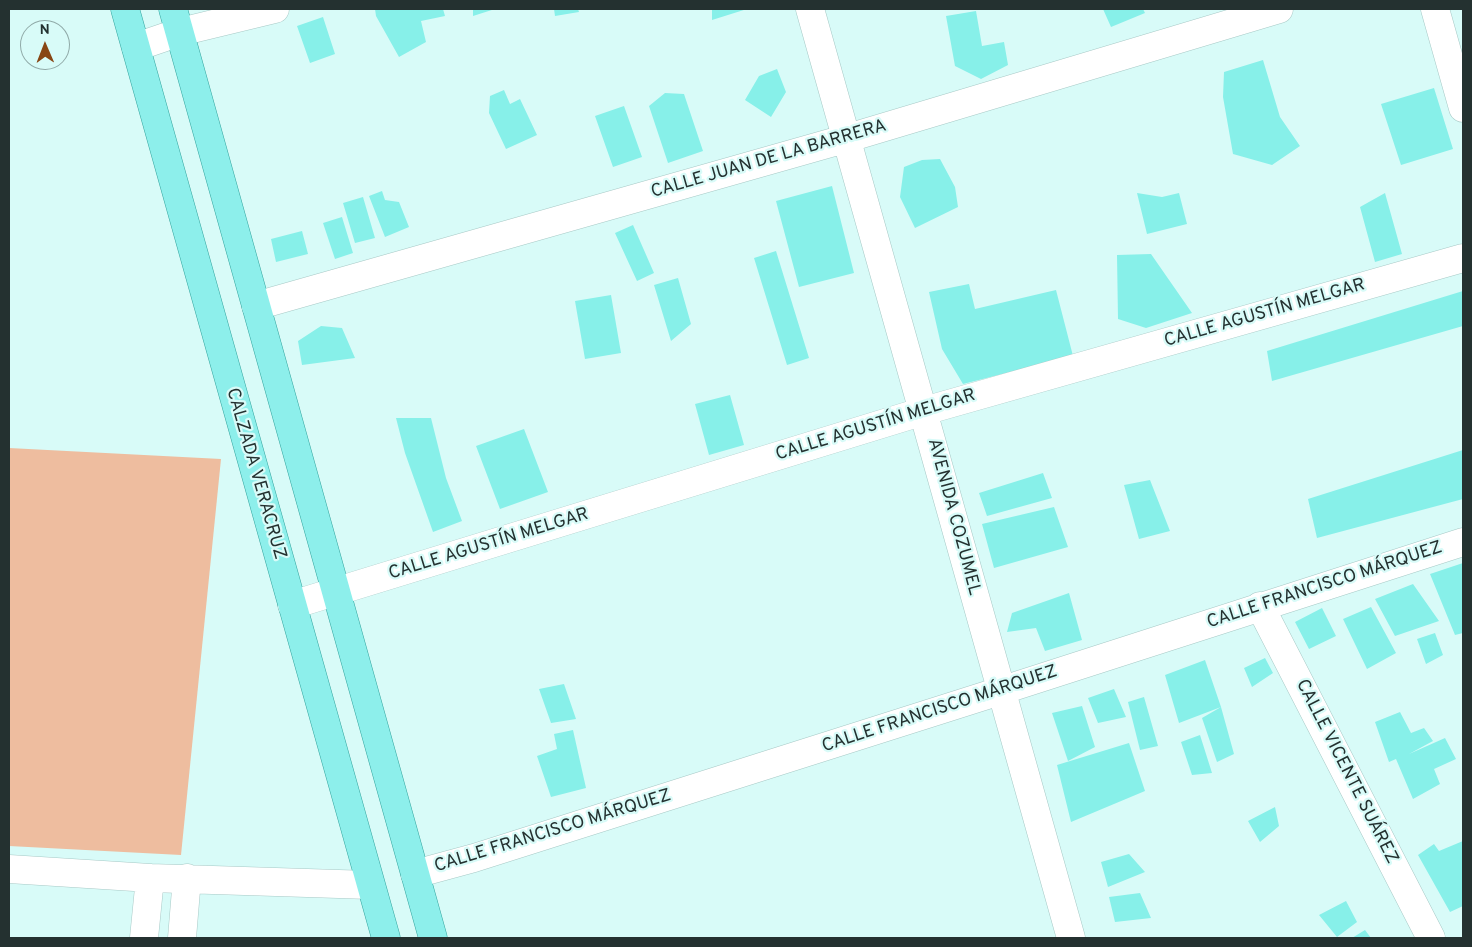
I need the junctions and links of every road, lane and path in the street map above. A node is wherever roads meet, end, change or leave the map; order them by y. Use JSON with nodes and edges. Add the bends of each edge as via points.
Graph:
{"nodes":[{"id":1,"x":125,"y":9,"type":"edge"},
{"id":2,"x":274,"y":9,"type":"edge"},
{"id":3,"x":810,"y":9,"type":"edge"},
{"id":4,"x":1279,"y":9,"type":"edge"},
{"id":5,"x":1435,"y":9,"type":"edge"},
{"id":6,"x":176,"y":21,"type":"edge"},
{"id":7,"x":136,"y":47,"type":"junction"},
{"id":8,"x":1463,"y":108,"type":"edge"},
{"id":9,"x":848,"y":138,"type":"junction"},
{"id":10,"x":1463,"y":258,"type":"edge"},
{"id":11,"x":256,"y":306,"type":"junction"},
{"id":12,"x":924,"y":411,"type":"junction"},
{"id":13,"x":1463,"y":542,"type":"edge"},
{"id":14,"x":338,"y":591,"type":"junction"},
{"id":15,"x":292,"y":605,"type":"junction"},
{"id":16,"x":1260,"y":606,"type":"junction"},
{"id":17,"x":1000,"y":692,"type":"junction"},
{"id":18,"x":9,"y":869,"type":"edge"},
{"id":19,"x":415,"y":874,"type":"junction"},
{"id":20,"x":150,"y":878,"type":"junction"},
{"id":21,"x":187,"y":878,"type":"junction"},
{"id":22,"x":370,"y":885,"type":"junction"},
{"id":23,"x":144,"y":938,"type":"edge"},
{"id":24,"x":182,"y":938,"type":"edge"},
{"id":25,"x":386,"y":938,"type":"edge"},
{"id":26,"x":433,"y":938,"type":"edge"},
{"id":27,"x":1071,"y":938,"type":"edge"},
{"id":28,"x":1431,"y":938,"type":"edge"}],
"edges":[{"from":1,"to":7,"type":"main road","name":"CALZADA VERACRUZ"},
{"from":2,"to":6,"type":"street"},
{"from":3,"to":9,"type":"street","name":"AVENIDA COZUMEL"},
{"from":4,"to":9,"type":"street","name":"CALLE JUAN DE LA BARRERA"},
{"from":5,"to":8,"type":"street"},
{"from":6,"to":7,"type":"street"},
{"from":6,"to":11,"type":"main road"},
{"from":7,"to":15,"type":"main road","name":"CALZADA VERACRUZ"},
{"from":9,"to":11,"type":"street","name":"CALLE JUAN DE LA BARRERA"},
{"from":9,"to":12,"type":"street","name":"AVENIDA COZUMEL"},
{"from":10,"to":12,"type":"street","name":"CALLE AGUSTÍN MELGAR"},
{"from":11,"to":14,"type":"main road"},
{"from":12,"to":14,"type":"street","name":"CALLE AGUSTÍN MELGAR"},
{"from":12,"to":17,"type":"street","name":"AVENIDA COZUMEL"},
{"from":13,"to":16,"type":"street","name":"CALLE FRANCISCO MÁRQUEZ"},
{"from":14,"to":15,"type":"street","name":"CALLE AGUSTÍN MELGAR"},
{"from":14,"to":19,"type":"main road"},
{"from":15,"to":22,"type":"main road","name":"CALZADA VERACRUZ"},
{"from":16,"to":17,"type":"street","name":"CALLE FRANCISCO MÁRQUEZ"},
{"from":16,"to":28,"type":"street","name":"CALLE VICENTE SUÁREZ"},
{"from":17,"to":19,"type":"street","name":"CALLE FRANCISCO MÁRQUEZ"},
{"from":17,"to":27,"type":"street","name":"AVENIDA COZUMEL"},
{"from":18,"to":20,"type":"street"},
{"from":19,"to":26,"type":"main road"},
{"from":20,"to":21,"type":"street"},
{"from":20,"to":23,"type":"street"},
{"from":21,"to":22,"type":"street"},
{"from":21,"to":24,"type":"street"},
{"from":22,"to":25,"type":"main road","name":"CALZADA VERACRUZ"}]}
